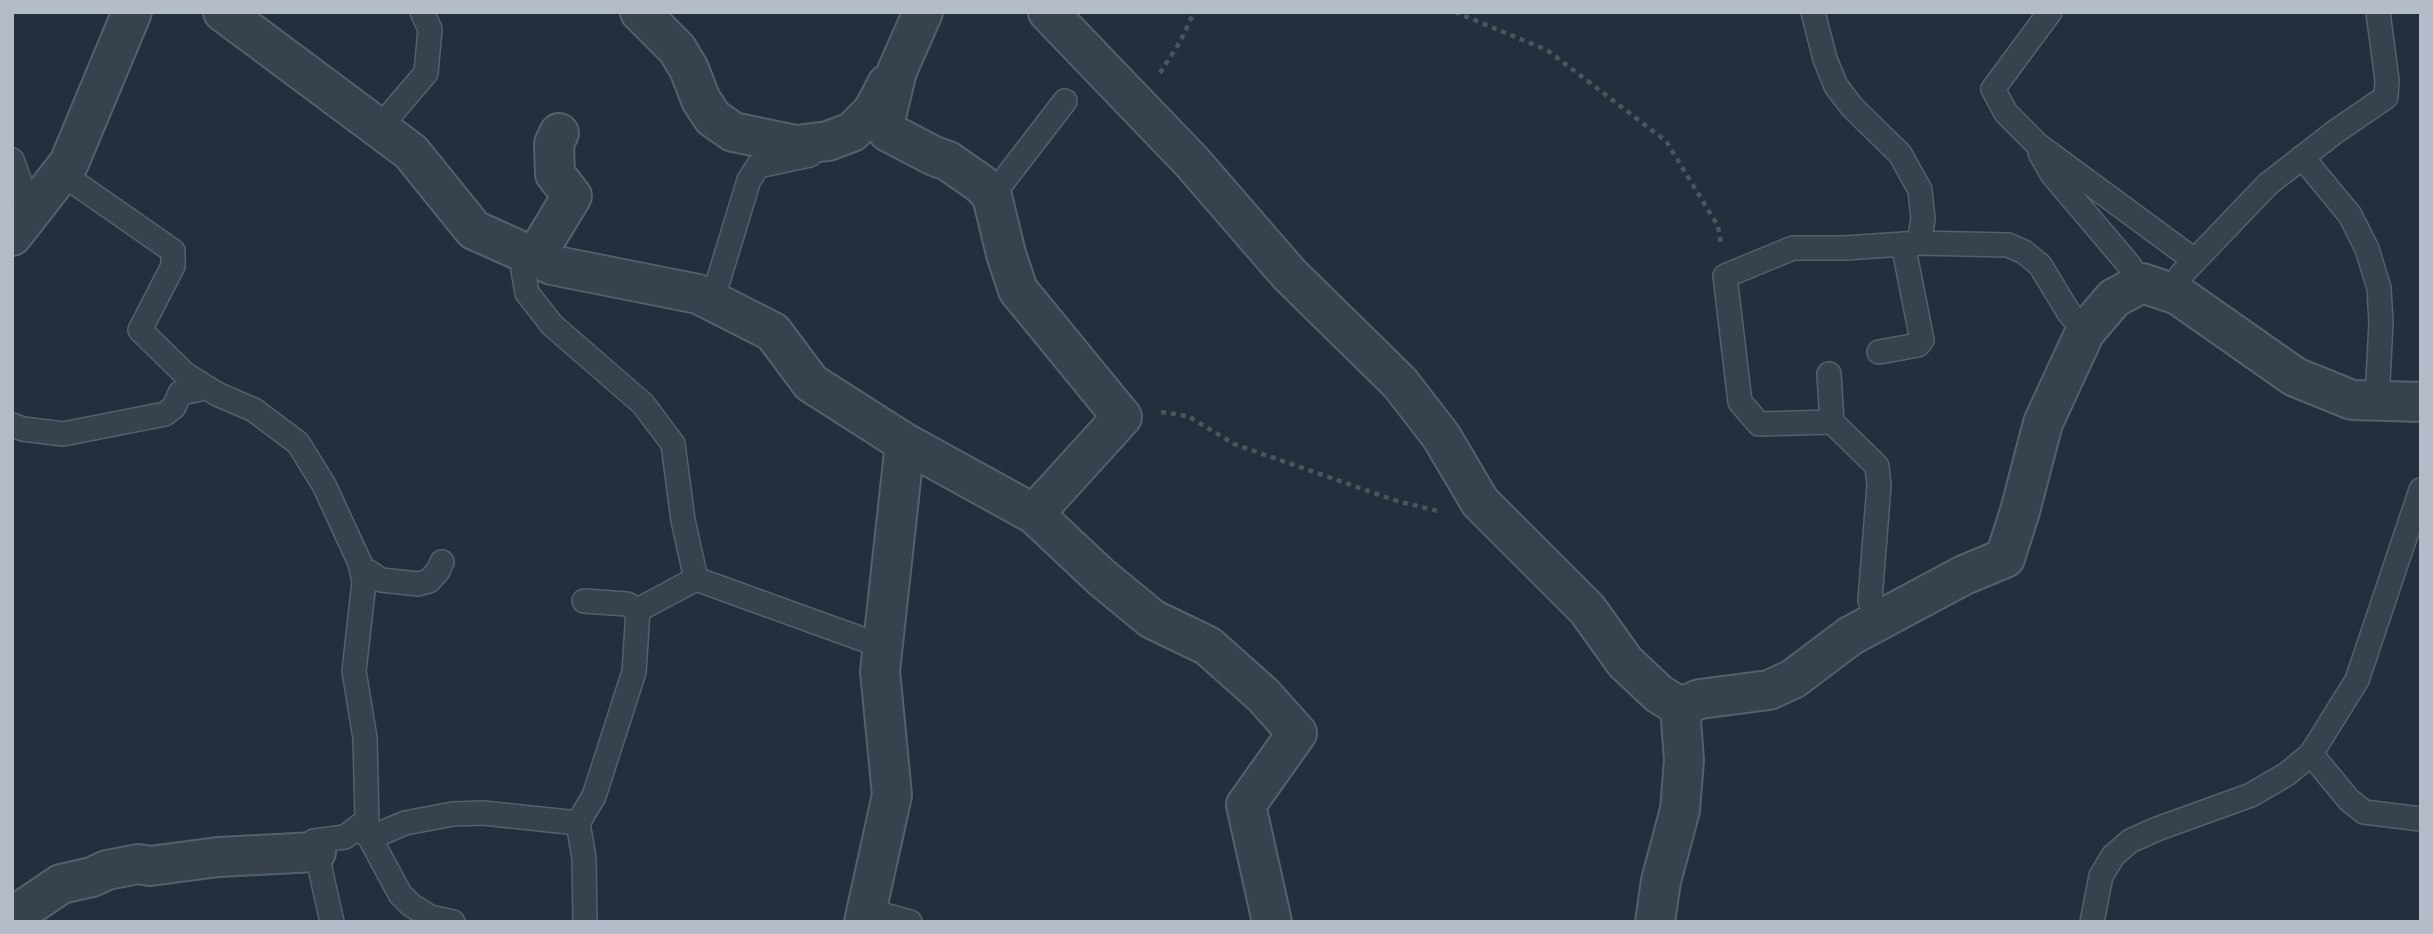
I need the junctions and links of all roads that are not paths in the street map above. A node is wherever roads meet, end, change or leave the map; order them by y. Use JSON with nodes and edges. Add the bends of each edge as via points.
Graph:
{"nodes":[{"id":1,"x":132,"y":12,"type":"edge"},
{"id":2,"x":223,"y":12,"type":"edge"},
{"id":3,"x":422,"y":12,"type":"edge"},
{"id":4,"x":640,"y":12,"type":"edge"},
{"id":5,"x":923,"y":12,"type":"edge"},
{"id":6,"x":1048,"y":12,"type":"edge"},
{"id":7,"x":1813,"y":12,"type":"edge"},
{"id":8,"x":2050,"y":12,"type":"edge"},
{"id":9,"x":2378,"y":12,"type":"edge"},
{"id":10,"x":897,"y":71,"type":"junction"},
{"id":11,"x":1065,"y":101,"type":"dead end"},
{"id":12,"x":379,"y":128,"type":"junction"},
{"id":13,"x":559,"y":133,"type":"dead end"},
{"id":14,"x":828,"y":141,"type":"junction"},
{"id":15,"x":2042,"y":148,"type":"junction"},
{"id":16,"x":2302,"y":158,"type":"junction"},
{"id":17,"x":12,"y":160,"type":"edge"},
{"id":18,"x":61,"y":173,"type":"junction"},
{"id":19,"x":992,"y":196,"type":"junction"},
{"id":20,"x":23,"y":222,"type":"edge"},
{"id":21,"x":1911,"y":243,"type":"junction"},
{"id":22,"x":531,"y":256,"type":"junction"},
{"id":23,"x":2194,"y":260,"type":"junction"},
{"id":24,"x":2154,"y":289,"type":"junction"},
{"id":25,"x":712,"y":301,"type":"junction"},
{"id":26,"x":2084,"y":332,"type":"junction"},
{"id":27,"x":1879,"y":352,"type":"dead end"},
{"id":28,"x":1829,"y":374,"type":"dead end"},
{"id":29,"x":204,"y":386,"type":"junction"},
{"id":30,"x":2377,"y":400,"type":"junction"},
{"id":31,"x":2421,"y":402,"type":"edge"},
{"id":32,"x":1832,"y":422,"type":"junction"},
{"id":33,"x":12,"y":425,"type":"edge"},
{"id":34,"x":905,"y":443,"type":"junction"},
{"id":35,"x":2421,"y":490,"type":"edge"},
{"id":36,"x":1034,"y":514,"type":"junction"},
{"id":37,"x":442,"y":562,"type":"dead end"},
{"id":38,"x":362,"y":573,"type":"junction"},
{"id":39,"x":696,"y":579,"type":"junction"},
{"id":40,"x":584,"y":601,"type":"dead end"},
{"id":41,"x":638,"y":610,"type":"junction"},
{"id":42,"x":1876,"y":622,"type":"junction"},
{"id":43,"x":884,"y":647,"type":"junction"},
{"id":44,"x":1680,"y":707,"type":"junction"},
{"id":45,"x":2311,"y":754,"type":"junction"},
{"id":46,"x":2421,"y":819,"type":"edge"},
{"id":47,"x":578,"y":823,"type":"junction"},
{"id":48,"x":364,"y":833,"type":"junction"},
{"id":49,"x":316,"y":852,"type":"junction"},
{"id":50,"x":23,"y":910,"type":"edge"},
{"id":51,"x":866,"y":916,"type":"edge"},
{"id":52,"x":332,"y":922,"type":"edge"},
{"id":53,"x":453,"y":922,"type":"edge"},
{"id":54,"x":585,"y":922,"type":"edge"},
{"id":55,"x":910,"y":922,"type":"edge"},
{"id":56,"x":1272,"y":922,"type":"edge"},
{"id":57,"x":1655,"y":922,"type":"edge"},
{"id":58,"x":2092,"y":922,"type":"edge"}],
"edges":[{"from":1,"to":18,"type":"street"},
{"from":2,"to":12,"type":"street"},
{"from":3,"to":12,"type":"lane","via":[[430,29],[426,73]]},
{"from":4,"to":14,"type":"street","via":[[677,49],[713,118],[733,132],[796,145]]},
{"from":5,"to":10,"type":"street"},
{"from":6,"to":44,"type":"street","via":[[1192,162],[1289,274],[1400,383],[1441,436],[1480,502],[1587,609],[1625,662]]},
{"from":7,"to":21,"type":"lane","via":[[1836,86],[1900,154],[1920,190],[1923,219]]},
{"from":8,"to":15,"type":"lane","via":[[1993,89],[2006,113]]},
{"from":9,"to":16,"type":"lane","via":[[2386,97]]},
{"from":10,"to":14,"type":"street","via":[[873,111],[852,132]]},
{"from":10,"to":19,"type":"street","via":[[884,125],[888,132],[948,161]]},
{"from":11,"to":19,"type":"lane"},
{"from":12,"to":22,"type":"street","via":[[411,152],[474,230]]},
{"from":13,"to":22,"type":"street","via":[[554,144],[555,174],[572,196]]},
{"from":14,"to":25,"type":"lane","via":[[824,151],[758,166],[749,180]]},
{"from":15,"to":23,"type":"lane"},
{"from":15,"to":24,"type":"lane","via":[[2040,153],[2052,174]]},
{"from":16,"to":23,"type":"lane","via":[[2268,184]]},
{"from":16,"to":30,"type":"lane","via":[[2350,215],[2367,249],[2381,312]]},
{"from":17,"to":20,"type":"lane","via":[[27,201]]},
{"from":18,"to":20,"type":"street"},
{"from":18,"to":29,"type":"lane","via":[[173,251],[173,267],[140,330]]},
{"from":19,"to":36,"type":"street","via":[[1018,290],[1122,417]]},
{"from":21,"to":26,"type":"lane","via":[[2008,245],[2024,252],[2040,265]]},
{"from":21,"to":27,"type":"lane","via":[[1922,340],[1919,345]]},
{"from":21,"to":32,"type":"lane","via":[[1793,248],[1725,276],[1740,402],[1759,424]]},
{"from":22,"to":25,"type":"street","via":[[552,265],[698,294]]},
{"from":22,"to":39,"type":"lane","via":[[523,270],[527,293],[552,325],[643,404],[673,444]]},
{"from":23,"to":24,"type":"lane","via":[[2181,275]]},
{"from":24,"to":26,"type":"street","via":[[2114,299]]},
{"from":24,"to":30,"type":"street","via":[[2178,295],[2295,377],[2352,400]]},
{"from":25,"to":34,"type":"street","via":[[773,332],[811,383]]},
{"from":26,"to":42,"type":"street","via":[[2043,423],[2004,558]]},
{"from":28,"to":32,"type":"lane"},
{"from":29,"to":33,"type":"lane","via":[[180,393],[165,414],[63,434]]},
{"from":29,"to":38,"type":"lane","via":[[254,410],[298,443],[324,485]]},
{"from":30,"to":31,"type":"street"},
{"from":32,"to":42,"type":"lane","via":[[1877,466],[1871,600]]},
{"from":34,"to":36,"type":"street"},
{"from":34,"to":43,"type":"street"},
{"from":35,"to":45,"type":"lane","via":[[2357,680]]},
{"from":36,"to":56,"type":"street","via":[[1153,620],[1208,646],[1297,733],[1245,805]]},
{"from":37,"to":38,"type":"lane","via":[[429,580],[418,584]]},
{"from":38,"to":48,"type":"lane","via":[[354,671],[365,738]]},
{"from":39,"to":41,"type":"lane"},
{"from":39,"to":43,"type":"lane"},
{"from":40,"to":41,"type":"lane","via":[[627,604]]},
{"from":41,"to":47,"type":"lane","via":[[634,672],[594,796]]},
{"from":42,"to":44,"type":"street","via":[[1793,679],[1769,690],[1699,699]]},
{"from":43,"to":51,"type":"street","via":[[880,671],[892,795]]},
{"from":44,"to":57,"type":"street","via":[[1681,810]]},
{"from":45,"to":46,"type":"lane","via":[[2364,812]]},
{"from":45,"to":58,"type":"lane","via":[[2251,795],[2130,841],[2113,856],[2101,876]]},
{"from":47,"to":48,"type":"lane","via":[[453,814]]},
{"from":47,"to":54,"type":"lane","via":[[584,858]]},
{"from":48,"to":49,"type":"lane","via":[[314,841]]},
{"from":48,"to":53,"type":"lane","via":[[400,894],[430,916]]},
{"from":49,"to":50,"type":"street","via":[[107,870],[61,884]]},
{"from":49,"to":52,"type":"lane"},
{"from":51,"to":55,"type":"lane"}]}
